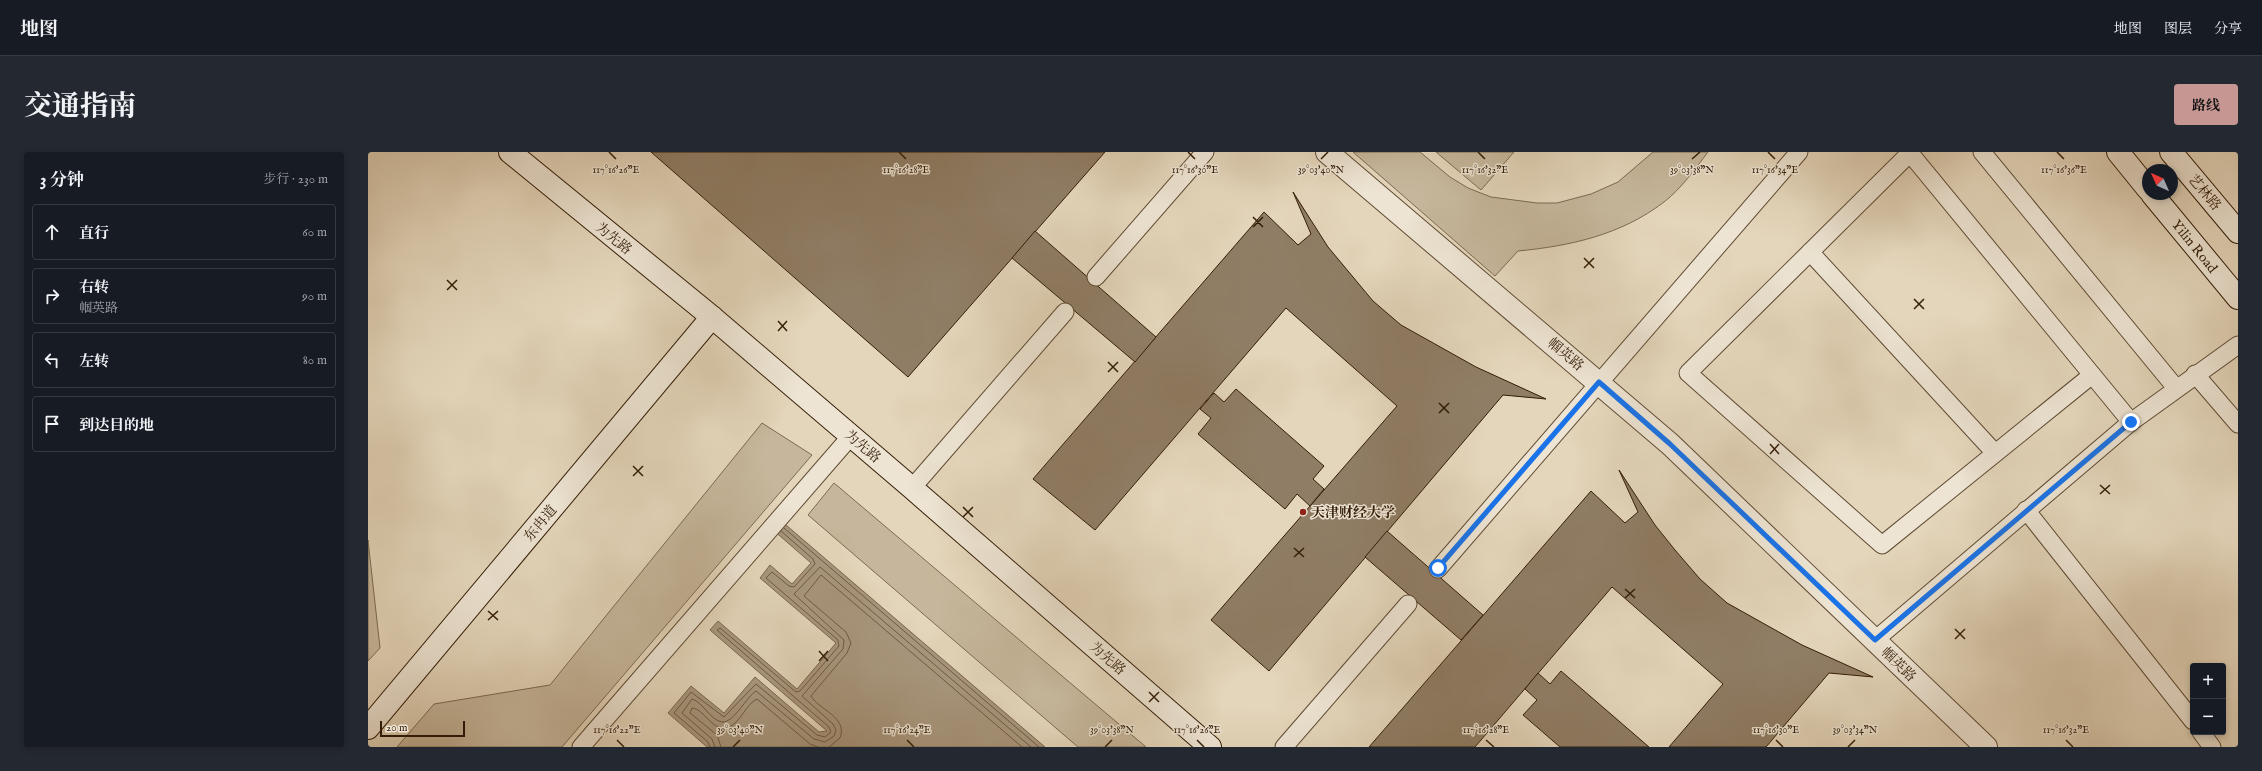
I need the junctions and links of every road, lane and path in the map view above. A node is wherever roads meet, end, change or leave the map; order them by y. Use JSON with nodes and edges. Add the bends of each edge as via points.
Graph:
{"nodes":[{"id":1,"x":510,"y":152,"type":"edge"},
{"id":2,"x":1205,"y":152,"type":"edge"},
{"id":3,"x":1327,"y":152,"type":"edge"},
{"id":4,"x":1799,"y":152,"type":"edge"},
{"id":5,"x":1982,"y":152,"type":"edge"},
{"id":6,"x":2118,"y":152,"type":"edge"},
{"id":7,"x":2171,"y":152,"type":"edge"},
{"id":8,"x":1910,"y":153,"type":"edge"},
{"id":9,"x":2142,"y":182,"type":"edge"},
{"id":10,"x":2157,"y":200,"type":"edge"},
{"id":11,"x":2238,"y":232,"type":"edge"},
{"id":12,"x":1810,"y":252,"type":"junction"},
{"id":13,"x":1096,"y":277,"type":"dead end"},
{"id":14,"x":2238,"y":298,"type":"edge"},
{"id":15,"x":1065,"y":312,"type":"dead end"},
{"id":16,"x":712,"y":317,"type":"junction"},
{"id":17,"x":2238,"y":345,"type":"edge"},
{"id":18,"x":2195,"y":374,"type":"junction"},
{"id":19,"x":2092,"y":375,"type":"junction"},
{"id":20,"x":1599,"y":382,"type":"junction"},
{"id":21,"x":2176,"y":388,"type":"junction"},
{"id":22,"x":2131,"y":422,"type":"junction"},
{"id":23,"x":2238,"y":424,"type":"edge"},
{"id":24,"x":851,"y":436,"type":"junction"},
{"id":25,"x":1995,"y":454,"type":"junction"},
{"id":26,"x":912,"y":488,"type":"junction"},
{"id":27,"x":2026,"y":510,"type":"junction"},
{"id":28,"x":1438,"y":568,"type":"dead end"},
{"id":29,"x":1408,"y":604,"type":"dead end"},
{"id":30,"x":1875,"y":640,"type":"junction"},
{"id":31,"x":2190,"y":717,"type":"edge"},
{"id":32,"x":368,"y":728,"type":"edge"},
{"id":33,"x":2203,"y":735,"type":"edge"},
{"id":34,"x":581,"y":747,"type":"edge"},
{"id":35,"x":1210,"y":747,"type":"edge"},
{"id":36,"x":1284,"y":747,"type":"edge"},
{"id":37,"x":1986,"y":747,"type":"edge"},
{"id":38,"x":2212,"y":747,"type":"edge"}],
"edges":[{"from":1,"to":16,"type":"street","name":"为先路"},
{"from":2,"to":13,"type":"lane"},
{"from":3,"to":20,"type":"street","name":"帼英路"},
{"from":4,"to":20,"type":"lane"},
{"from":5,"to":21,"type":"lane"},
{"from":6,"to":9,"type":"street"},
{"from":7,"to":11,"type":"street","name":"艺林路"},
{"from":8,"to":12,"type":"lane"},
{"from":8,"to":19,"type":"lane"},
{"from":10,"to":14,"type":"street","name":"Yilin Road"},
{"from":12,"to":25,"type":"lane"},
{"from":12,"to":25,"type":"lane","via":[[1688,373],[1882,545]]},
{"from":15,"to":26,"type":"lane"},
{"from":16,"to":24,"type":"street","name":"为先路"},
{"from":16,"to":32,"type":"street","name":"东冉道"},
{"from":17,"to":18,"type":"lane"},
{"from":18,"to":21,"type":"lane"},
{"from":18,"to":23,"type":"lane"},
{"from":19,"to":22,"type":"lane"},
{"from":19,"to":25,"type":"lane"},
{"from":20,"to":28,"type":"lane"},
{"from":20,"to":30,"type":"street","name":"帼英路","via":[[1670,444]]},
{"from":21,"to":22,"type":"lane"},
{"from":22,"to":27,"type":"lane"},
{"from":24,"to":26,"type":"street","name":"为先路"},
{"from":24,"to":34,"type":"lane"},
{"from":26,"to":35,"type":"street","name":"为先路"},
{"from":27,"to":30,"type":"lane"},
{"from":27,"to":31,"type":"lane"},
{"from":29,"to":36,"type":"lane"},
{"from":30,"to":37,"type":"street","name":"帼英路"},
{"from":33,"to":38,"type":"lane"}]}
